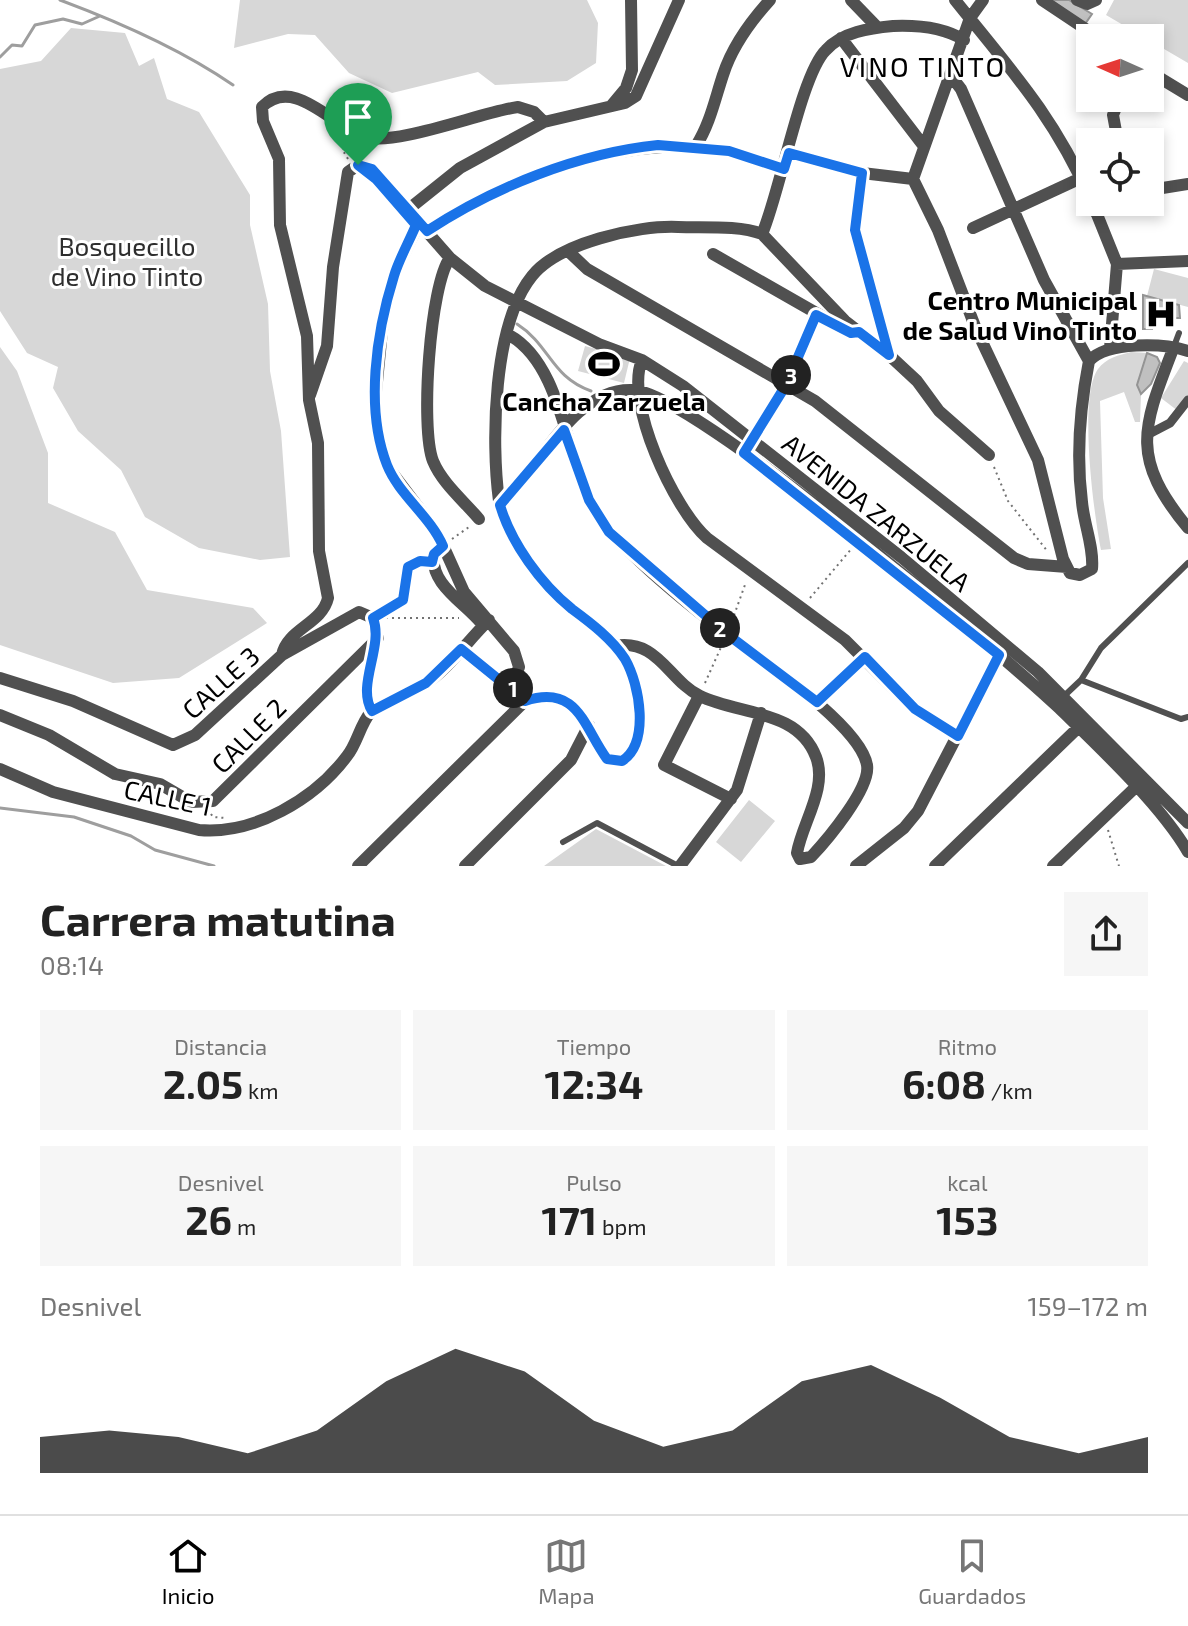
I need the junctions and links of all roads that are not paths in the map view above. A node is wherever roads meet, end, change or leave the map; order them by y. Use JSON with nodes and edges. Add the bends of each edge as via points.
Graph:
{"nodes":[{"id":1,"x":631,"y":0,"type":"edge"},
{"id":2,"x":679,"y":0,"type":"edge"},
{"id":3,"x":770,"y":0,"type":"edge"},
{"id":4,"x":851,"y":0,"type":"edge"},
{"id":5,"x":955,"y":0,"type":"edge"},
{"id":6,"x":983,"y":0,"type":"edge"},
{"id":7,"x":1042,"y":0,"type":"edge"},
{"id":8,"x":1077,"y":0,"type":"edge"},
{"id":9,"x":1096,"y":0,"type":"edge"},
{"id":10,"x":970,"y":18,"type":"junction"},
{"id":11,"x":1078,"y":24,"type":"edge"},
{"id":12,"x":877,"y":27,"type":"junction"},
{"id":13,"x":841,"y":38,"type":"junction"},
{"id":14,"x":964,"y":40,"type":"junction"},
{"id":15,"x":951,"y":76,"type":"junction"},
{"id":16,"x":1164,"y":80,"type":"edge"},
{"id":17,"x":1188,"y":95,"type":"edge"},
{"id":18,"x":611,"y":107,"type":"junction"},
{"id":19,"x":544,"y":122,"type":"junction"},
{"id":20,"x":923,"y":145,"type":"junction"},
{"id":21,"x":354,"y":167,"type":"junction"},
{"id":22,"x":1076,"y":169,"type":"edge"},
{"id":23,"x":913,"y":179,"type":"junction"},
{"id":24,"x":1076,"y":180,"type":"edge"},
{"id":25,"x":1188,"y":184,"type":"edge"},
{"id":26,"x":1164,"y":188,"type":"edge"},
{"id":27,"x":410,"y":208,"type":"junction"},
{"id":28,"x":1014,"y":210,"type":"junction"},
{"id":29,"x":1098,"y":216,"type":"edge"},
{"id":30,"x":421,"y":225,"type":"junction"},
{"id":31,"x":973,"y":228,"type":"dead end"},
{"id":32,"x":762,"y":234,"type":"junction"},
{"id":33,"x":569,"y":252,"type":"junction"},
{"id":34,"x":713,"y":254,"type":"dead end"},
{"id":35,"x":448,"y":260,"type":"junction"},
{"id":36,"x":1188,"y":261,"type":"edge"},
{"id":37,"x":1117,"y":264,"type":"junction"},
{"id":38,"x":518,"y":303,"type":"junction"},
{"id":39,"x":513,"y":320,"type":"junction"},
{"id":40,"x":859,"y":332,"type":"junction"},
{"id":41,"x":1179,"y":333,"type":"dead end"},
{"id":42,"x":509,"y":335,"type":"junction"},
{"id":43,"x":1110,"y":348,"type":"junction"},
{"id":44,"x":1173,"y":349,"type":"junction"},
{"id":45,"x":1188,"y":351,"type":"edge"},
{"id":46,"x":889,"y":355,"type":"junction"},
{"id":47,"x":642,"y":360,"type":"junction"},
{"id":48,"x":1089,"y":361,"type":"junction"},
{"id":49,"x":786,"y":385,"type":"junction"},
{"id":50,"x":637,"y":390,"type":"junction"},
{"id":51,"x":309,"y":400,"type":"junction"},
{"id":52,"x":1188,"y":400,"type":"edge"},
{"id":53,"x":564,"y":430,"type":"junction"},
{"id":54,"x":1147,"y":435,"type":"junction"},
{"id":55,"x":753,"y":441,"type":"junction"},
{"id":56,"x":744,"y":453,"type":"junction"},
{"id":57,"x":989,"y":455,"type":"road end"},
{"id":58,"x":500,"y":505,"type":"junction"},
{"id":59,"x":479,"y":519,"type":"road end"},
{"id":60,"x":1188,"y":528,"type":"edge"},
{"id":61,"x":443,"y":546,"type":"junction"},
{"id":62,"x":1065,"y":563,"type":"junction"},
{"id":63,"x":1188,"y":563,"type":"edge"},
{"id":64,"x":486,"y":623,"type":"junction"},
{"id":65,"x":378,"y":638,"type":"junction"},
{"id":66,"x":614,"y":646,"type":"junction"},
{"id":67,"x":461,"y":649,"type":"junction"},
{"id":68,"x":282,"y":655,"type":"junction"},
{"id":69,"x":999,"y":655,"type":"junction"},
{"id":70,"x":0,"y":678,"type":"edge"},
{"id":71,"x":1081,"y":680,"type":"junction"},
{"id":72,"x":512,"y":687,"type":"junction"},
{"id":73,"x":894,"y":689,"type":"road end"},
{"id":74,"x":699,"y":696,"type":"junction"},
{"id":75,"x":525,"y":701,"type":"junction"},
{"id":76,"x":1060,"y":702,"type":"junction"},
{"id":77,"x":372,"y":711,"type":"junction"},
{"id":78,"x":761,"y":713,"type":"junction"},
{"id":79,"x":0,"y":715,"type":"edge"},
{"id":80,"x":1188,"y":717,"type":"edge"},
{"id":81,"x":1082,"y":724,"type":"junction"},
{"id":82,"x":589,"y":725,"type":"junction"},
{"id":83,"x":0,"y":769,"type":"edge"},
{"id":84,"x":1145,"y":778,"type":"junction"},
{"id":85,"x":1135,"y":788,"type":"junction"},
{"id":86,"x":731,"y":799,"type":"junction"},
{"id":87,"x":1188,"y":823,"type":"edge"},
{"id":88,"x":563,"y":842,"type":"dead end"},
{"id":89,"x":1188,"y":852,"type":"edge"},
{"id":90,"x":358,"y":866,"type":"edge"},
{"id":91,"x":465,"y":866,"type":"edge"},
{"id":92,"x":679,"y":866,"type":"edge"},
{"id":93,"x":856,"y":866,"type":"edge"},
{"id":94,"x":935,"y":866,"type":"edge"},
{"id":95,"x":1053,"y":866,"type":"edge"}],
"edges":[{"from":1,"to":18,"type":"street","via":[[632,70]]},
{"from":2,"to":18,"type":"street","via":[[642,87],[625,103]]},
{"from":3,"to":30,"type":"street","via":[[736,45],[696,146],[641,147],[575,164],[520,181]]},
{"from":4,"to":12,"type":"street"},
{"from":5,"to":10,"type":"street"},
{"from":6,"to":10,"type":"street"},
{"from":7,"to":11,"type":"street"},
{"from":8,"to":9,"type":"street"},
{"from":10,"to":14,"type":"street"},
{"from":10,"to":22,"type":"street","via":[[1042,106]]},
{"from":12,"to":13,"type":"street"},
{"from":12,"to":14,"type":"street","via":[[914,25]]},
{"from":13,"to":20,"type":"street"},
{"from":13,"to":32,"type":"street","via":[[817,63]]},
{"from":14,"to":15,"type":"street"},
{"from":15,"to":20,"type":"street"},
{"from":15,"to":28,"type":"street"},
{"from":16,"to":17,"type":"street"},
{"from":18,"to":19,"type":"street"},
{"from":19,"to":27,"type":"street","via":[[460,168]]},
{"from":19,"to":51,"type":"street","via":[[518,107],[409,133],[365,137],[295,98],[275,98],[261,110],[280,166],[280,225],[307,336]]},
{"from":20,"to":23,"type":"street"},
{"from":21,"to":27,"type":"street","via":[[372,169]]},
{"from":21,"to":30,"type":"street","via":[[376,179]]},
{"from":21,"to":51,"type":"street","via":[[333,267],[327,346]]},
{"from":23,"to":46,"type":"street","via":[[862,173],[855,230]]},
{"from":23,"to":62,"type":"street","via":[[1038,460]]},
{"from":24,"to":28,"type":"street"},
{"from":25,"to":26,"type":"street"},
{"from":27,"to":30,"type":"street"},
{"from":28,"to":31,"type":"street"},
{"from":28,"to":48,"type":"street","via":[[1044,280]]},
{"from":29,"to":37,"type":"street"},
{"from":30,"to":35,"type":"street"},
{"from":30,"to":61,"type":"street","via":[[394,275],[383,321],[376,422],[388,467]]},
{"from":32,"to":33,"type":"street","via":[[647,227]]},
{"from":32,"to":40,"type":"street"},
{"from":33,"to":38,"type":"street","via":[[541,266]]},
{"from":33,"to":49,"type":"street","via":[[587,269]]},
{"from":34,"to":40,"type":"street","via":[[816,315]]},
{"from":35,"to":38,"type":"street","name":"AVENIDA ZARZUELA"},
{"from":35,"to":39,"type":"street"},
{"from":35,"to":59,"type":"street","via":[[429,355],[426,437],[438,470]]},
{"from":36,"to":37,"type":"street"},
{"from":37,"to":43,"type":"street"},
{"from":38,"to":39,"type":"street"},
{"from":38,"to":47,"type":"street","name":"AVENIDA ZARZUELA"},
{"from":39,"to":42,"type":"street"},
{"from":40,"to":46,"type":"street"},
{"from":41,"to":44,"type":"lane"},
{"from":42,"to":53,"type":"street","via":[[542,367]]},
{"from":42,"to":58,"type":"street","via":[[496,394]]},
{"from":43,"to":44,"type":"street"},
{"from":43,"to":48,"type":"street"},
{"from":44,"to":45,"type":"street"},
{"from":44,"to":54,"type":"street","via":[[1151,403]]},
{"from":46,"to":57,"type":"street","via":[[939,411]]},
{"from":47,"to":50,"type":"street"},
{"from":47,"to":55,"type":"street","name":"AVENIDA ZARZUELA","via":[[703,399]]},
{"from":48,"to":62,"type":"street","via":[[1080,453],[1092,569],[1070,573]]},
{"from":49,"to":55,"type":"street"},
{"from":49,"to":62,"type":"street","via":[[836,416],[1014,558],[1028,564]]},
{"from":50,"to":53,"type":"street","via":[[586,405]]},
{"from":50,"to":56,"type":"street","name":"AVENIDA ZARZUELA","via":[[683,411]]},
{"from":50,"to":73,"type":"street","via":[[668,479],[691,521],[865,657]]},
{"from":51,"to":68,"type":"street","via":[[318,432],[319,551],[328,598],[318,618],[284,645]]},
{"from":52,"to":54,"type":"street","via":[[1164,427]]},
{"from":53,"to":58,"type":"street"},
{"from":53,"to":78,"type":"street","via":[[589,500],[609,532],[727,634],[817,702],[865,759],[867,773],[850,808],[806,859],[797,853],[819,780],[817,759],[791,726]]},
{"from":54,"to":60,"type":"street","via":[[1155,479]]},
{"from":55,"to":56,"type":"street"},
{"from":55,"to":76,"type":"street","name":"AVENIDA ZARZUELA","via":[[1038,672]]},
{"from":56,"to":69,"type":"street","name":"AVENIDA ZARZUELA"},
{"from":58,"to":66,"type":"street","via":[[506,526],[529,560]]},
{"from":61,"to":64,"type":"street","via":[[455,578]]},
{"from":61,"to":64,"type":"street","via":[[432,562],[444,587]]},
{"from":63,"to":71,"type":"lane","via":[[1101,648]]},
{"from":64,"to":67,"type":"street"},
{"from":64,"to":72,"type":"street","via":[[514,651],[519,667]]},
{"from":65,"to":68,"type":"street","name":"CALLE 3","via":[[373,618],[352,613]]},
{"from":65,"to":77,"type":"street","via":[[369,680]]},
{"from":65,"to":79,"type":"street","name":"CALLE 2","via":[[213,801],[191,802],[160,784],[115,774],[49,735]]},
{"from":66,"to":74,"type":"street","via":[[631,645],[656,655]]},
{"from":66,"to":82,"type":"street","via":[[635,687],[635,749],[622,761],[607,759]]},
{"from":67,"to":72,"type":"street"},
{"from":67,"to":77,"type":"street","via":[[426,683]]},
{"from":68,"to":70,"type":"street","name":"CALLE 3","via":[[195,735],[173,745],[73,701]]},
{"from":69,"to":76,"type":"street","name":"AVENIDA ZARZUELA"},
{"from":69,"to":93,"type":"street","via":[[918,811]]},
{"from":71,"to":76,"type":"lane"},
{"from":71,"to":80,"type":"lane","via":[[1181,719]]},
{"from":72,"to":75,"type":"street"},
{"from":74,"to":78,"type":"street"},
{"from":74,"to":86,"type":"street","via":[[664,765]]},
{"from":75,"to":82,"type":"street","via":[[566,702]]},
{"from":75,"to":90,"type":"street"},
{"from":76,"to":81,"type":"street","name":"AVENIDA ZARZUELA"},
{"from":77,"to":83,"type":"street","name":"CALLE 1","via":[[349,754],[312,793],[230,828],[199,830],[67,797]]},
{"from":78,"to":86,"type":"street"},
{"from":81,"to":84,"type":"street","name":"AVENIDA ZARZUELA"},
{"from":81,"to":85,"type":"street","name":"AVENIDA ZARZUELA"},
{"from":81,"to":94,"type":"street"},
{"from":82,"to":91,"type":"street","via":[[571,760]]},
{"from":84,"to":85,"type":"street"},
{"from":84,"to":87,"type":"street","name":"AVENIDA ZARZUELA"},
{"from":85,"to":89,"type":"street","name":"AVENIDA ZARZUELA"},
{"from":85,"to":95,"type":"street"},
{"from":86,"to":92,"type":"street"},
{"from":88,"to":92,"type":"lane","via":[[597,823]]}]}
